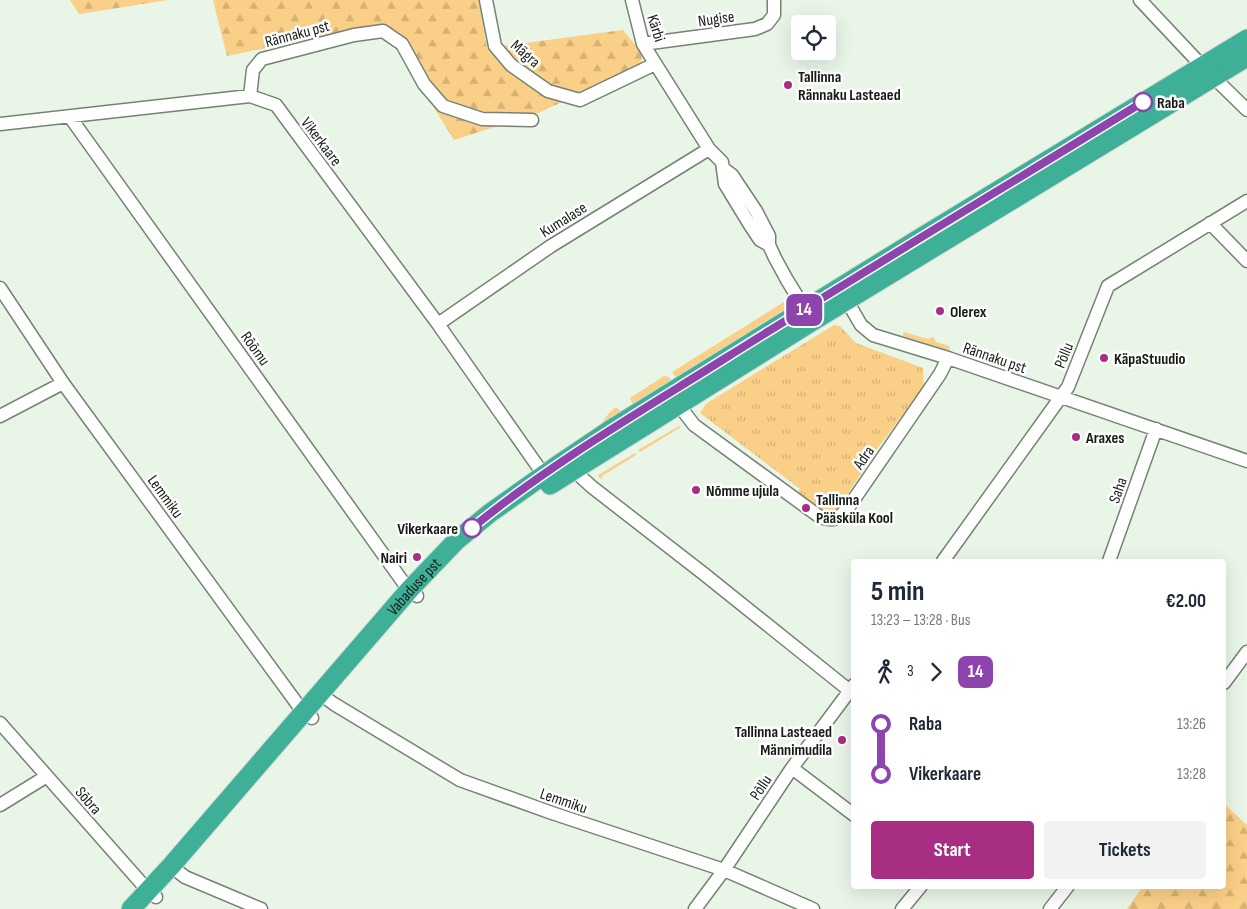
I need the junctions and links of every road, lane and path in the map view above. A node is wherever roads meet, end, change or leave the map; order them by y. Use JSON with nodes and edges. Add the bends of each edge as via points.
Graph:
{"nodes":[{"id":1,"x":486,"y":0,"type":"edge"},
{"id":2,"x":632,"y":0,"type":"edge"},
{"id":3,"x":774,"y":0,"type":"edge"},
{"id":4,"x":1140,"y":0,"type":"edge"},
{"id":5,"x":1247,"y":39,"type":"edge"},
{"id":6,"x":643,"y":44,"type":"junction"},
{"id":7,"x":1247,"y":56,"type":"edge"},
{"id":8,"x":655,"y":64,"type":"junction"},
{"id":9,"x":1208,"y":71,"type":"junction"},
{"id":10,"x":250,"y":96,"type":"junction"},
{"id":11,"x":1247,"y":110,"type":"edge"},
{"id":12,"x":70,"y":117,"type":"junction"},
{"id":13,"x":532,"y":120,"type":"dead end"},
{"id":14,"x":0,"y":124,"type":"edge"},
{"id":15,"x":709,"y":149,"type":"junction"},
{"id":16,"x":1247,"y":202,"type":"edge"},
{"id":17,"x":1210,"y":223,"type":"junction"},
{"id":18,"x":1247,"y":260,"type":"edge"},
{"id":19,"x":0,"y":288,"type":"edge"},
{"id":20,"x":843,"y":294,"type":"junction"},
{"id":21,"x":809,"y":315,"type":"junction"},
{"id":22,"x":438,"y":324,"type":"junction"},
{"id":23,"x":948,"y":358,"type":"junction"},
{"id":24,"x":63,"y":383,"type":"junction"},
{"id":25,"x":1061,"y":397,"type":"junction"},
{"id":26,"x":674,"y":399,"type":"junction"},
{"id":27,"x":0,"y":416,"type":"edge"},
{"id":28,"x":1156,"y":429,"type":"junction"},
{"id":29,"x":1247,"y":461,"type":"edge"},
{"id":30,"x":576,"y":469,"type":"junction"},
{"id":31,"x":547,"y":480,"type":"junction"},
{"id":32,"x":944,"y":559,"type":"edge"},
{"id":33,"x":1110,"y":559,"type":"edge"},
{"id":34,"x":414,"y":592,"type":"junction"},
{"id":35,"x":1247,"y":652,"type":"edge"},
{"id":36,"x":1226,"y":680,"type":"edge"},
{"id":37,"x":851,"y":687,"type":"edge"},
{"id":38,"x":851,"y":689,"type":"edge"},
{"id":39,"x":324,"y":696,"type":"junction"},
{"id":40,"x":308,"y":714,"type":"junction"},
{"id":41,"x":0,"y":724,"type":"edge"},
{"id":42,"x":792,"y":768,"type":"junction"},
{"id":43,"x":47,"y":776,"type":"junction"},
{"id":44,"x":0,"y":805,"type":"edge"},
{"id":45,"x":851,"y":813,"type":"edge"},
{"id":46,"x":174,"y":869,"type":"junction"},
{"id":47,"x":724,"y":870,"type":"junction"},
{"id":48,"x":919,"y":889,"type":"edge"},
{"id":49,"x":1066,"y":889,"type":"edge"},
{"id":50,"x":150,"y":899,"type":"edge"},
{"id":51,"x":131,"y":909,"type":"edge"},
{"id":52,"x":261,"y":909,"type":"edge"},
{"id":53,"x":695,"y":909,"type":"edge"},
{"id":54,"x":813,"y":909,"type":"edge"},
{"id":55,"x":902,"y":909,"type":"edge"},
{"id":56,"x":1050,"y":909,"type":"edge"}],
"edges":[{"from":1,"to":8,"type":"street","name":"Mägra","via":[[495,46],[511,65],[548,91],[580,100]]},
{"from":2,"to":6,"type":"street","name":"Kärbi"},
{"from":3,"to":6,"type":"street","name":"Nugise","via":[[774,15],[767,24],[755,29]]},
{"from":4,"to":9,"type":"street"},
{"from":5,"to":9,"type":"highway","name":"Vabaduse pst"},
{"from":6,"to":8,"type":"street","name":"Kärbi"},
{"from":7,"to":9,"type":"highway","name":"Vabaduse pst"},
{"from":8,"to":15,"type":"street"},
{"from":9,"to":11,"type":"street"},
{"from":9,"to":20,"type":"highway","name":"Vabaduse pst"},
{"from":10,"to":12,"type":"street"},
{"from":10,"to":13,"type":"street","name":"Rännaku pst","via":[[253,70],[262,59],[354,35],[384,31],[402,44],[424,84],[444,106],[482,119]]},
{"from":10,"to":22,"type":"street","name":"Vikerkaare","via":[[276,106]]},
{"from":12,"to":14,"type":"street"},
{"from":12,"to":34,"type":"street","name":"Rõõmu","via":[[403,582]]},
{"from":15,"to":21,"type":"street","via":[[722,162],[725,184],[760,240],[769,245]]},
{"from":15,"to":22,"type":"street","name":"Kumalase","via":[[551,246]]},
{"from":16,"to":17,"type":"street","name":"Põllu"},
{"from":17,"to":18,"type":"street"},
{"from":17,"to":25,"type":"street","name":"Põllu","via":[[1108,286],[1068,387]]},
{"from":19,"to":24,"type":"street","name":"Lemmiku"},
{"from":20,"to":21,"type":"highway","name":"Vabaduse pst"},
{"from":20,"to":23,"type":"street","name":"Rännaku pst","via":[[861,325],[873,335]]},
{"from":21,"to":26,"type":"highway","name":"Vabaduse pst"},
{"from":22,"to":31,"type":"street","name":"Vikerkaare"},
{"from":23,"to":25,"type":"street","name":"Rännaku pst"},
{"from":23,"to":26,"type":"street","name":"Adra","via":[[932,387],[848,508],[836,519],[820,517],[694,425]]},
{"from":24,"to":27,"type":"street"},
{"from":24,"to":40,"type":"street","name":"Lemmiku","via":[[292,697]]},
{"from":25,"to":28,"type":"street","name":"Rännaku pst"},
{"from":25,"to":32,"type":"street","name":"Põllu"},
{"from":26,"to":30,"type":"highway","name":"Vabaduse pst"},
{"from":26,"to":31,"type":"highway","name":"Vabaduse pst"},
{"from":28,"to":29,"type":"street","name":"Rännaku pst"},
{"from":28,"to":33,"type":"street","name":"Saha"},
{"from":30,"to":31,"type":"highway","name":"Vabaduse pst"},
{"from":30,"to":37,"type":"street","via":[[592,486]]},
{"from":31,"to":34,"type":"highway","name":"Vabaduse pst"},
{"from":34,"to":39,"type":"highway","name":"Vabaduse pst"},
{"from":35,"to":36,"type":"street"},
{"from":38,"to":42,"type":"street","name":"Põllu"},
{"from":39,"to":40,"type":"highway","name":"Vabaduse pst"},
{"from":39,"to":47,"type":"street","name":"Lemmiku","via":[[460,780]]},
{"from":40,"to":46,"type":"highway","name":"Vabaduse pst"},
{"from":41,"to":43,"type":"street","name":"Sõbra"},
{"from":42,"to":45,"type":"street"},
{"from":42,"to":47,"type":"street","name":"Põllu"},
{"from":43,"to":44,"type":"street"},
{"from":43,"to":50,"type":"street","name":"Sõbra"},
{"from":46,"to":50,"type":"highway","name":"Vabaduse pst"},
{"from":46,"to":52,"type":"street"},
{"from":47,"to":53,"type":"street","name":"Põllu"},
{"from":47,"to":54,"type":"street","name":"Lemmiku"},
{"from":48,"to":55,"type":"street"},
{"from":49,"to":56,"type":"street"},
{"from":50,"to":51,"type":"highway","name":"Vabaduse pst"}]}
